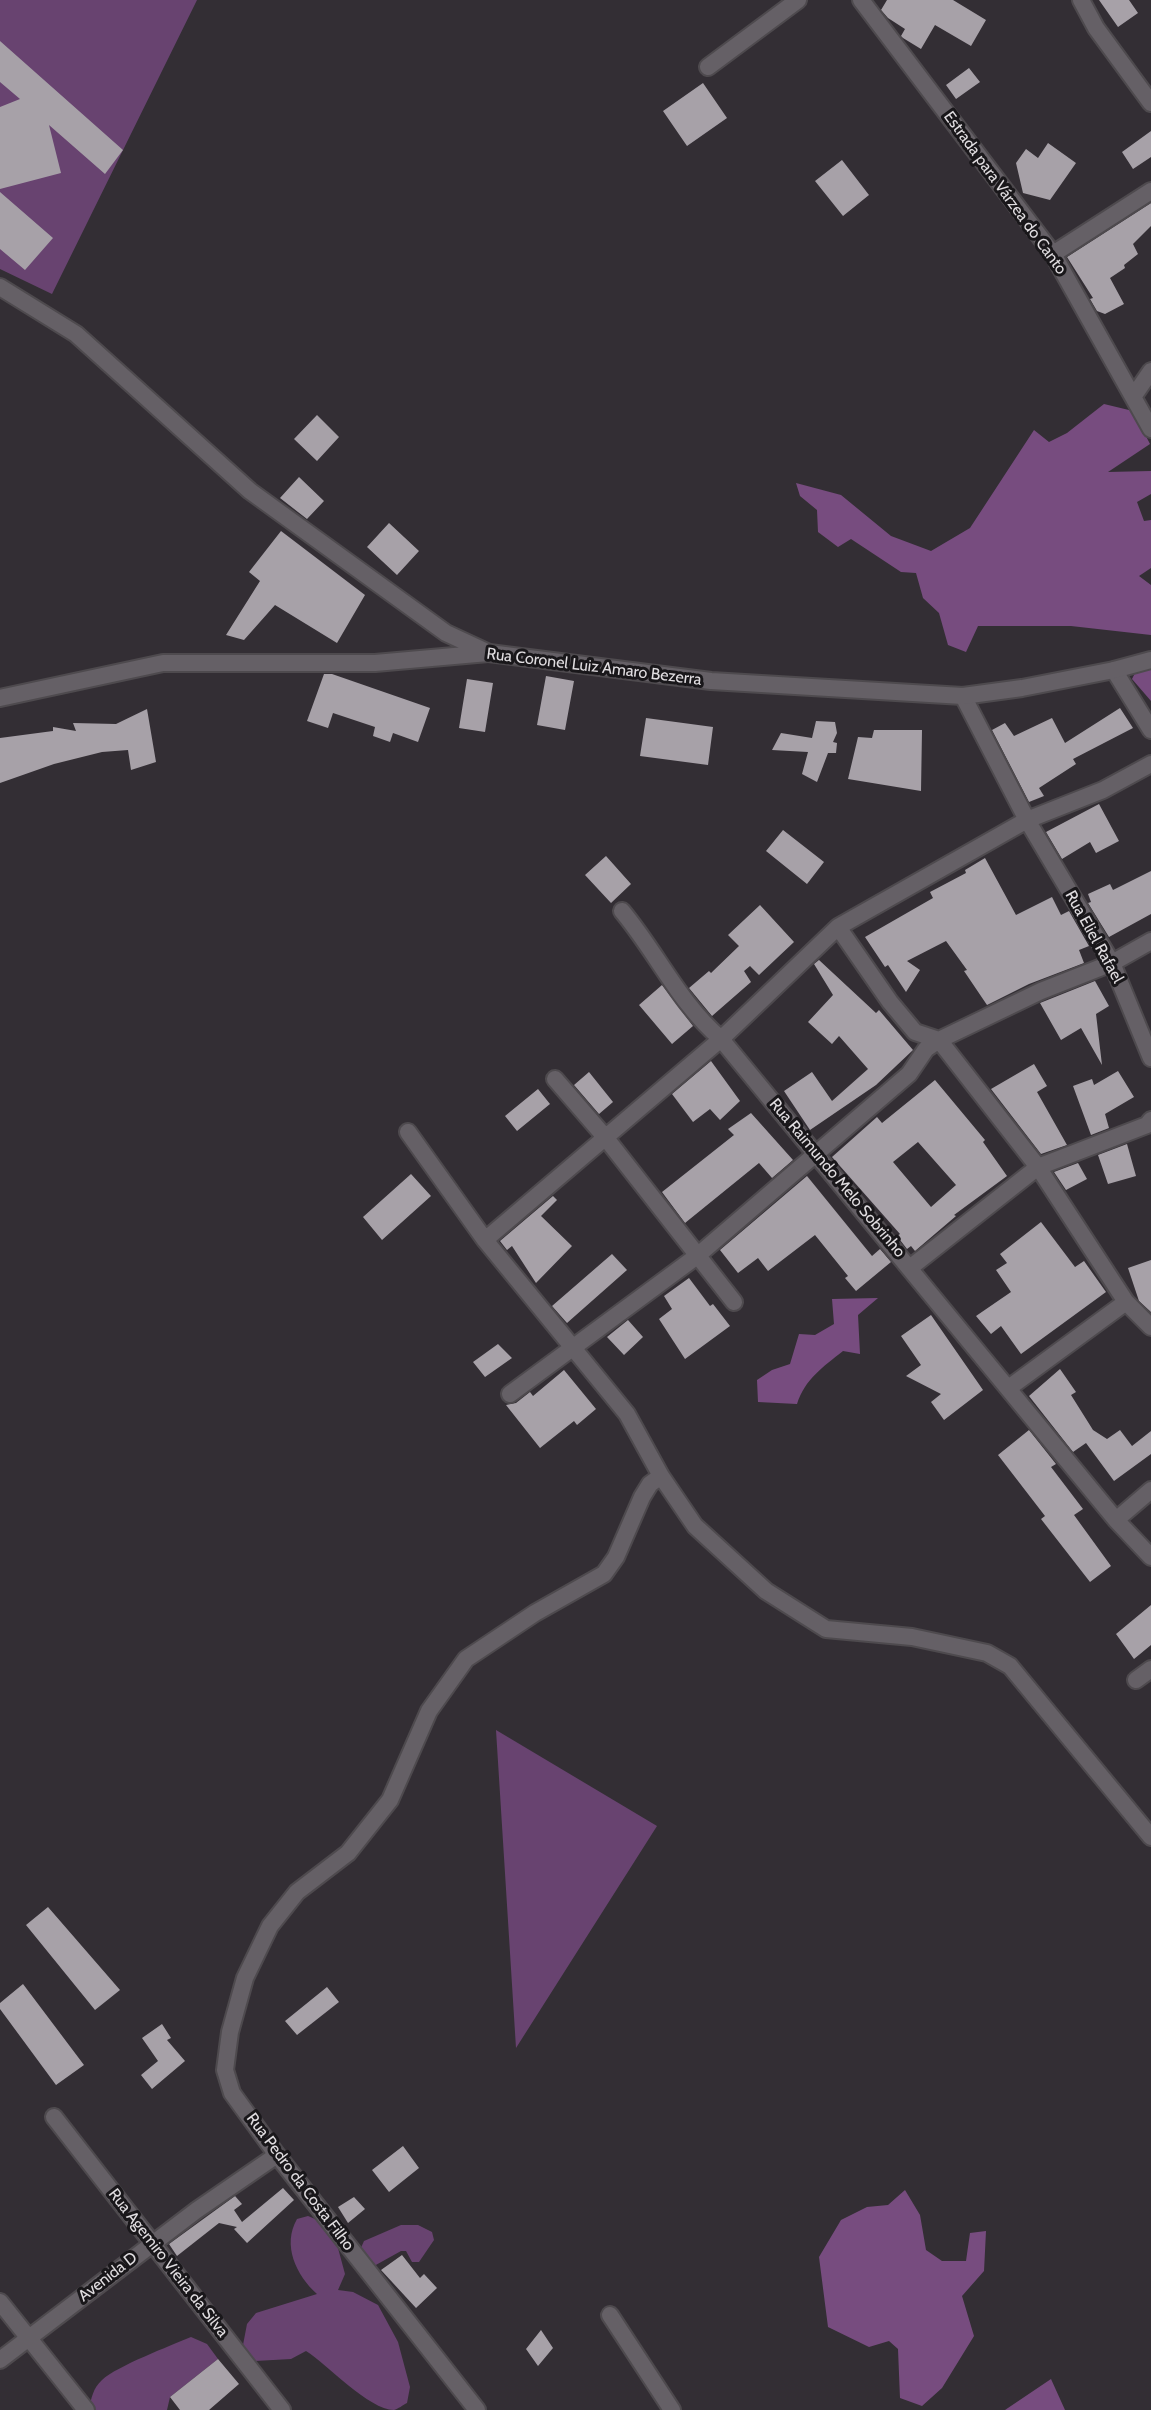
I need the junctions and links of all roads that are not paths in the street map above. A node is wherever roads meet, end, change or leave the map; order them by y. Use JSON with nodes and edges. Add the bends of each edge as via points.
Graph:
{"nodes":[{"id":1,"x":798,"y":0,"type":"edge"},
{"id":2,"x":861,"y":0,"type":"edge"},
{"id":3,"x":1081,"y":0,"type":"edge"},
{"id":4,"x":708,"y":67,"type":"dead end"},
{"id":5,"x":1151,"y":103,"type":"edge"},
{"id":6,"x":1151,"y":191,"type":"edge"},
{"id":7,"x":1053,"y":254,"type":"junction"},
{"id":8,"x":0,"y":286,"type":"edge"},
{"id":9,"x":1151,"y":371,"type":"edge"},
{"id":10,"x":1133,"y":397,"type":"junction"},
{"id":11,"x":1151,"y":429,"type":"edge"},
{"id":12,"x":489,"y":653,"type":"junction"},
{"id":13,"x":1151,"y":660,"type":"edge"},
{"id":14,"x":1114,"y":670,"type":"junction"},
{"id":15,"x":963,"y":696,"type":"junction"},
{"id":16,"x":0,"y":698,"type":"edge"},
{"id":17,"x":1151,"y":730,"type":"edge"},
{"id":18,"x":1151,"y":764,"type":"edge"},
{"id":19,"x":1027,"y":820,"type":"junction"},
{"id":20,"x":622,"y":911,"type":"dead end"},
{"id":21,"x":838,"y":927,"type":"junction"},
{"id":22,"x":1151,"y":942,"type":"edge"},
{"id":23,"x":1112,"y":963,"type":"junction"},
{"id":24,"x":721,"y":1038,"type":"junction"},
{"id":25,"x":939,"y":1040,"type":"junction"},
{"id":26,"x":1151,"y":1058,"type":"edge"},
{"id":27,"x":555,"y":1079,"type":"dead end"},
{"id":28,"x":1150,"y":1127,"type":"edge"},
{"id":29,"x":408,"y":1132,"type":"dead end"},
{"id":30,"x":605,"y":1137,"type":"junction"},
{"id":31,"x":815,"y":1153,"type":"junction"},
{"id":32,"x":1038,"y":1167,"type":"junction"},
{"id":33,"x":485,"y":1240,"type":"junction"},
{"id":34,"x":697,"y":1256,"type":"junction"},
{"id":35,"x":911,"y":1267,"type":"junction"},
{"id":36,"x":734,"y":1302,"type":"dead end"},
{"id":37,"x":1126,"y":1302,"type":"junction"},
{"id":38,"x":1151,"y":1327,"type":"edge"},
{"id":39,"x":572,"y":1348,"type":"junction"},
{"id":40,"x":1010,"y":1387,"type":"junction"},
{"id":41,"x":510,"y":1394,"type":"dead end"},
{"id":42,"x":661,"y":1476,"type":"junction"},
{"id":43,"x":1151,"y":1490,"type":"edge"},
{"id":44,"x":1116,"y":1520,"type":"junction"},
{"id":45,"x":1151,"y":1557,"type":"edge"},
{"id":46,"x":1151,"y":1669,"type":"edge"},
{"id":47,"x":1136,"y":1680,"type":"dead end"},
{"id":48,"x":1151,"y":1837,"type":"edge"},
{"id":49,"x":54,"y":2117,"type":"dead end"},
{"id":50,"x":277,"y":2155,"type":"junction"},
{"id":51,"x":152,"y":2243,"type":"junction"},
{"id":52,"x":0,"y":2302,"type":"edge"},
{"id":53,"x":610,"y":2315,"type":"dead end"},
{"id":54,"x":28,"y":2339,"type":"junction"},
{"id":55,"x":0,"y":2360,"type":"edge"},
{"id":56,"x":86,"y":2410,"type":"edge"},
{"id":57,"x":282,"y":2410,"type":"edge"},
{"id":58,"x":477,"y":2410,"type":"edge"},
{"id":59,"x":672,"y":2410,"type":"edge"}],
"edges":[{"from":1,"to":4,"type":"street"},
{"from":2,"to":7,"type":"street","name":"Estrada para Várzea do Canto"},
{"from":3,"to":5,"type":"street","via":[[1096,28]]},
{"from":6,"to":7,"type":"street"},
{"from":7,"to":10,"type":"street","name":"Estrada para Várzea do Canto"},
{"from":8,"to":12,"type":"street","via":[[76,334],[259,498],[446,633]]},
{"from":9,"to":10,"type":"street"},
{"from":10,"to":11,"type":"street","name":"Estrada para Várzea do Canto"},
{"from":12,"to":15,"type":"street","name":"Rua Coronel Luiz Amaro Bezerra","via":[[711,681]]},
{"from":12,"to":16,"type":"street","name":"Rua Coronel Luiz Amaro Bezerra","via":[[375,663],[163,663]]},
{"from":13,"to":14,"type":"street","name":"Rua Coronel Luiz Amaro Bezerra"},
{"from":14,"to":15,"type":"street","name":"Rua Coronel Luiz Amaro Bezerra"},
{"from":14,"to":17,"type":"street"},
{"from":15,"to":19,"type":"street","name":"Rua Eliel Rafael"},
{"from":18,"to":19,"type":"street","via":[[1103,790]]},
{"from":19,"to":21,"type":"street"},
{"from":19,"to":23,"type":"street","name":"Rua Eliel Rafael"},
{"from":20,"to":24,"type":"street","name":"Rua Raimundo Melo Sobrinho","via":[[698,1020]]},
{"from":21,"to":24,"type":"street"},
{"from":21,"to":25,"type":"street","via":[[915,1032]]},
{"from":22,"to":23,"type":"street"},
{"from":23,"to":25,"type":"street"},
{"from":23,"to":26,"type":"street","name":"Rua Eliel Rafael"},
{"from":24,"to":30,"type":"street"},
{"from":24,"to":31,"type":"street","name":"Rua Raimundo Melo Sobrinho"},
{"from":25,"to":31,"type":"street","via":[[926,1049],[909,1074]]},
{"from":25,"to":32,"type":"street"},
{"from":27,"to":30,"type":"street"},
{"from":28,"to":32,"type":"street"},
{"from":29,"to":33,"type":"street"},
{"from":30,"to":33,"type":"street"},
{"from":30,"to":34,"type":"street"},
{"from":31,"to":34,"type":"street"},
{"from":31,"to":35,"type":"street","name":"Rua Raimundo Melo Sobrinho"},
{"from":32,"to":35,"type":"street"},
{"from":32,"to":37,"type":"street"},
{"from":33,"to":39,"type":"street"},
{"from":34,"to":36,"type":"street"},
{"from":34,"to":39,"type":"street"},
{"from":35,"to":40,"type":"street","name":"Rua Raimundo Melo Sobrinho"},
{"from":37,"to":38,"type":"street"},
{"from":37,"to":40,"type":"street"},
{"from":39,"to":41,"type":"street"},
{"from":39,"to":42,"type":"street","via":[[627,1414]]},
{"from":40,"to":44,"type":"street","name":"Rua Raimundo Melo Sobrinho"},
{"from":42,"to":48,"type":"street","via":[[695,1526],[766,1591],[826,1629],[912,1637],[987,1653],[1010,1666]]},
{"from":42,"to":50,"type":"street","name":"Rua Pedro da Costa Filho","via":[[642,1497],[616,1557],[604,1574],[466,1659],[429,1711],[390,1800],[348,1853],[297,1892],[270,1926],[245,1978],[230,2032],[225,2070],[232,2093]]},
{"from":43,"to":44,"type":"street"},
{"from":44,"to":45,"type":"street","name":"Rua Raimundo Melo Sobrinho"},
{"from":46,"to":47,"type":"street"},
{"from":49,"to":51,"type":"street","name":"Rua Agemiro Vieira da Silva"},
{"from":50,"to":51,"type":"street","name":"Avenida D"},
{"from":50,"to":58,"type":"street","name":"Rua Pedro da Costa Filho"},
{"from":51,"to":54,"type":"street","name":"Avenida D"},
{"from":51,"to":57,"type":"street","name":"Rua Agemiro Vieira da Silva"},
{"from":52,"to":54,"type":"street"},
{"from":53,"to":59,"type":"street"},
{"from":54,"to":55,"type":"street","name":"Avenida D"},
{"from":54,"to":56,"type":"street"}]}
